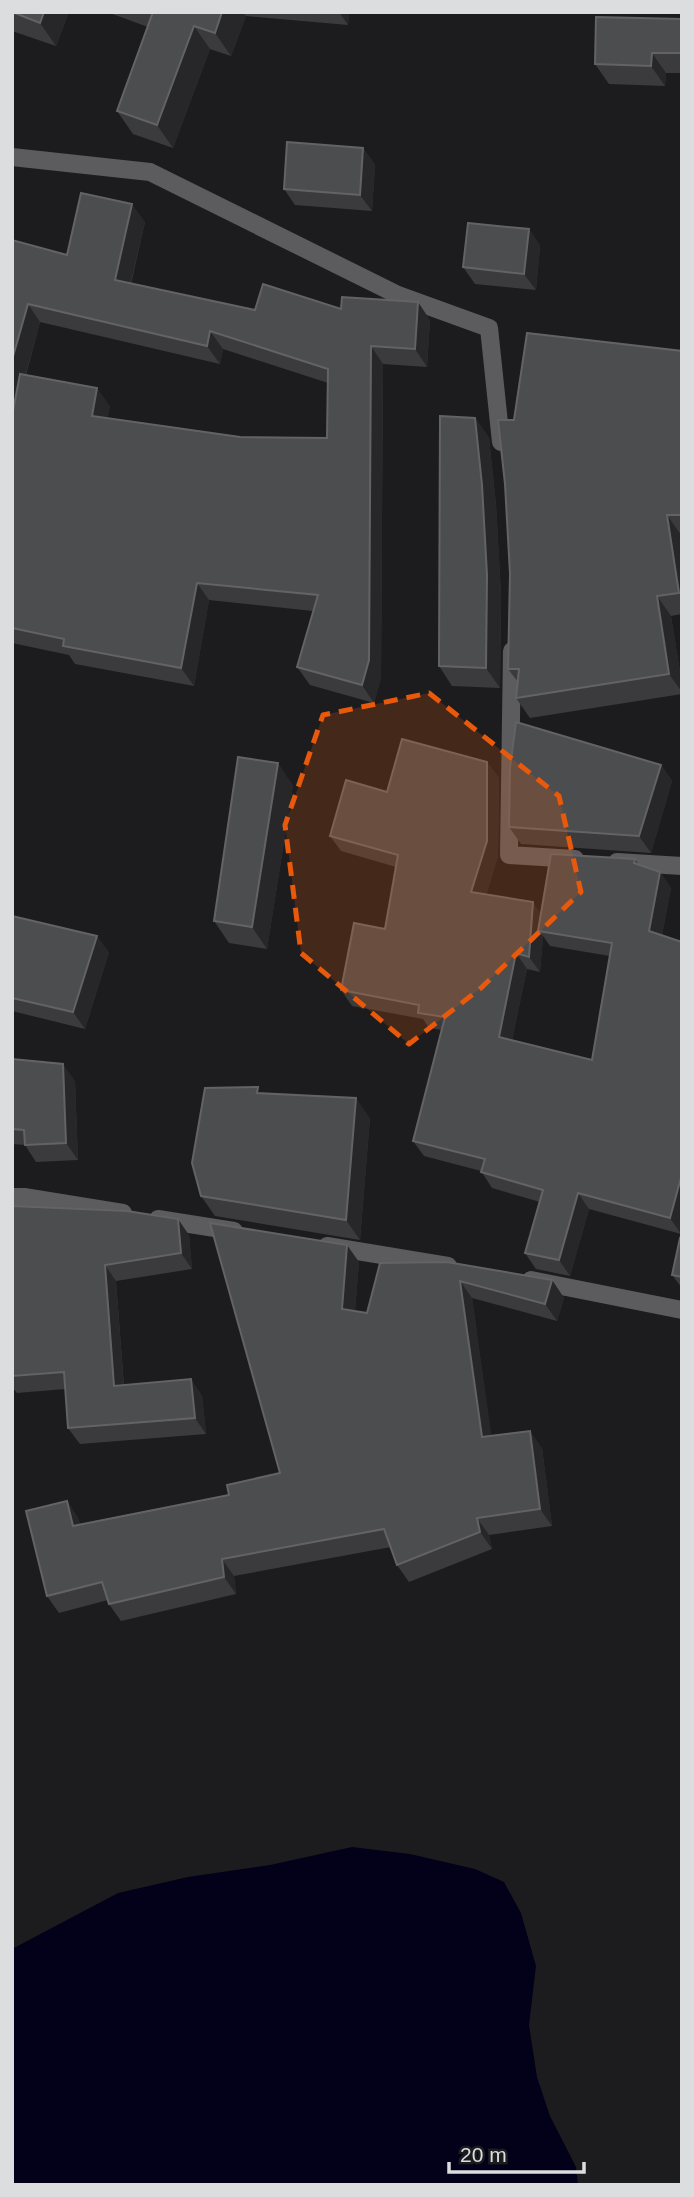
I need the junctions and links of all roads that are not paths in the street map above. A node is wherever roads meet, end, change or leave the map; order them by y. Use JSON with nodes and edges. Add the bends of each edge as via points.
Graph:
{"nodes":[{"id":1,"x":12,"y":157,"type":"edge"},
{"id":2,"x":503,"y":464,"type":"edge"},
{"id":3,"x":512,"y":636,"type":"edge"},
{"id":4,"x":682,"y":866,"type":"edge"},
{"id":5,"x":12,"y":1197,"type":"edge"},
{"id":6,"x":244,"y":1233,"type":"edge"},
{"id":7,"x":313,"y":1244,"type":"edge"},
{"id":8,"x":465,"y":1269,"type":"edge"},
{"id":9,"x":520,"y":1278,"type":"edge"},
{"id":10,"x":682,"y":1310,"type":"edge"}],
"edges":[{"from":1,"to":2,"type":"street","via":[[150,172],[398,295],[489,328]]},
{"from":3,"to":4,"type":"street","via":[[509,855]]},
{"from":5,"to":6,"type":"street"},
{"from":7,"to":8,"type":"street"},
{"from":9,"to":10,"type":"street"}]}
